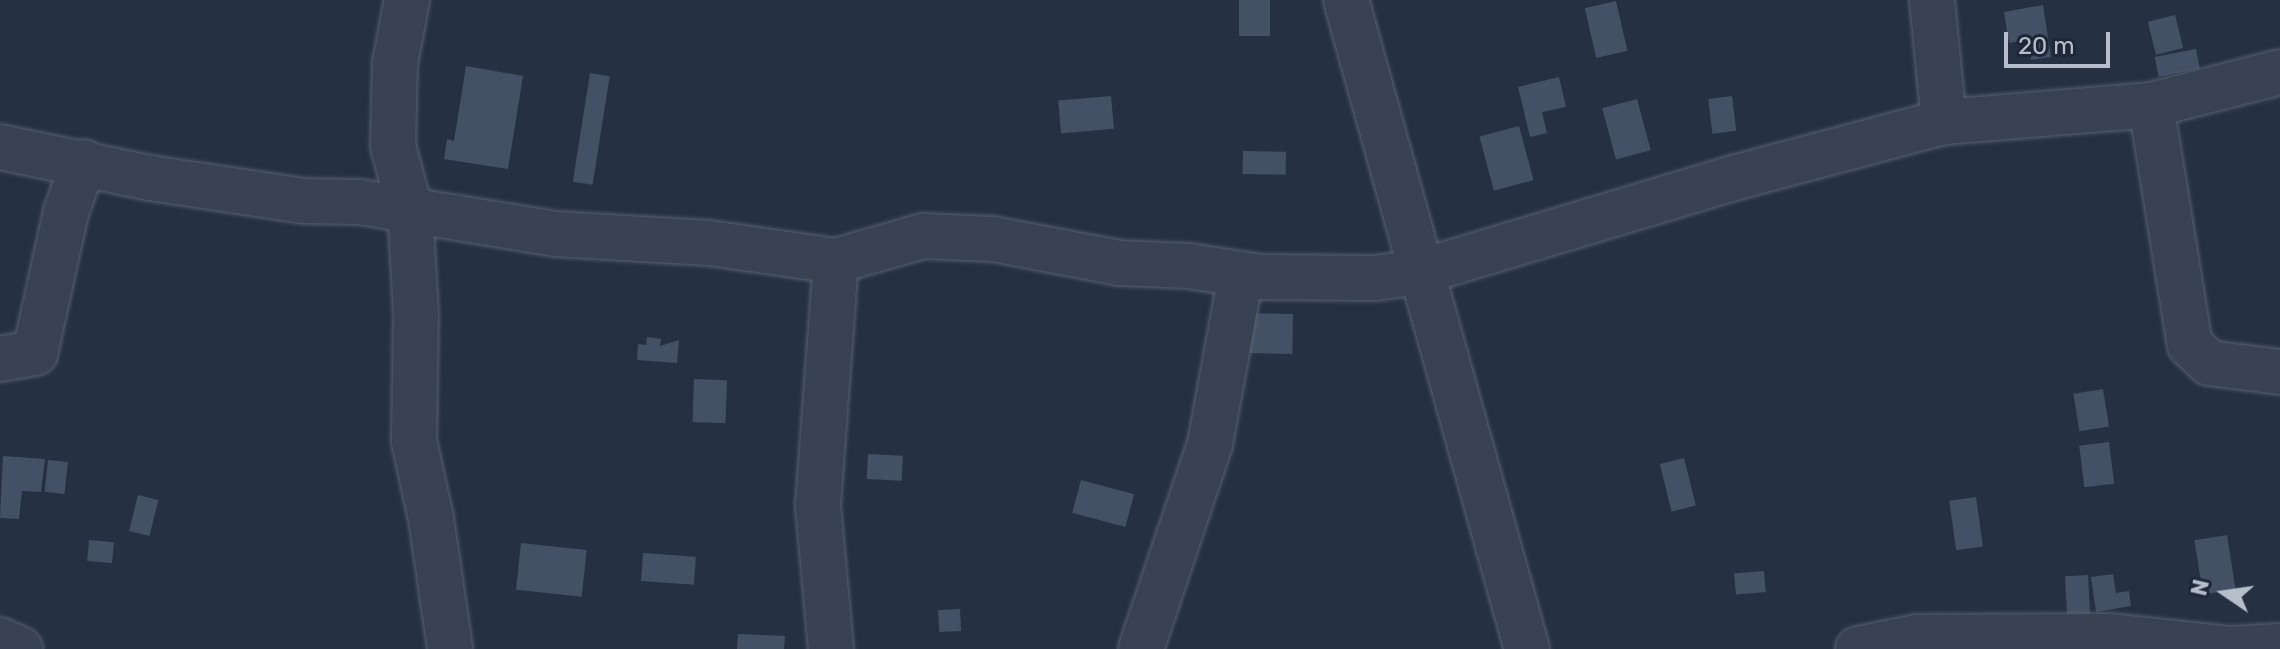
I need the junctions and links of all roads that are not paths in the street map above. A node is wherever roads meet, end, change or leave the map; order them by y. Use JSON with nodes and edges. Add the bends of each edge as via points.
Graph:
{"nodes":[{"id":1,"x":407,"y":0,"type":"edge"},
{"id":2,"x":1346,"y":0,"type":"edge"},
{"id":3,"x":1932,"y":0,"type":"edge"},
{"id":4,"x":2280,"y":72,"type":"edge"},
{"id":5,"x":2151,"y":105,"type":"junction"},
{"id":6,"x":1944,"y":122,"type":"junction"},
{"id":7,"x":0,"y":147,"type":"edge"},
{"id":8,"x":84,"y":162,"type":"junction"},
{"id":9,"x":410,"y":209,"type":"junction"},
{"id":10,"x":836,"y":261,"type":"junction"},
{"id":11,"x":1420,"y":272,"type":"junction"},
{"id":12,"x":1241,"y":275,"type":"junction"},
{"id":13,"x":0,"y":359,"type":"edge"},
{"id":14,"x":2280,"y":372,"type":"edge"},
{"id":15,"x":0,"y":640,"type":"edge"},
{"id":16,"x":2280,"y":646,"type":"edge"},
{"id":17,"x":20,"y":649,"type":"edge"},
{"id":18,"x":450,"y":649,"type":"edge"},
{"id":19,"x":831,"y":649,"type":"edge"},
{"id":20,"x":1141,"y":649,"type":"edge"},
{"id":21,"x":1527,"y":649,"type":"edge"},
{"id":22,"x":1858,"y":649,"type":"edge"}],
"edges":[{"from":1,"to":9,"type":"street","via":[[391,118]]},
{"from":2,"to":11,"type":"street"},
{"from":3,"to":6,"type":"street"},
{"from":4,"to":5,"type":"street"},
{"from":5,"to":6,"type":"street"},
{"from":5,"to":14,"type":"street","via":[[2190,345],[2209,363]]},
{"from":6,"to":11,"type":"street","via":[[1737,177]]},
{"from":7,"to":8,"type":"street"},
{"from":8,"to":9,"type":"street","via":[[258,194]]},
{"from":8,"to":13,"type":"street","via":[[66,212],[35,353]]},
{"from":9,"to":10,"type":"street","via":[[556,234],[709,243]]},
{"from":9,"to":18,"type":"street","via":[[416,314],[414,441]]},
{"from":10,"to":12,"type":"street","via":[[923,236],[993,239],[1119,263]]},
{"from":10,"to":19,"type":"street","via":[[818,505]]},
{"from":11,"to":12,"type":"street","via":[[1375,278]]},
{"from":11,"to":21,"type":"street"},
{"from":12,"to":20,"type":"street","via":[[1210,444]]},
{"from":15,"to":17,"type":"street"},
{"from":16,"to":22,"type":"street","via":[[2231,649],[2109,636],[1917,637]]}]}
